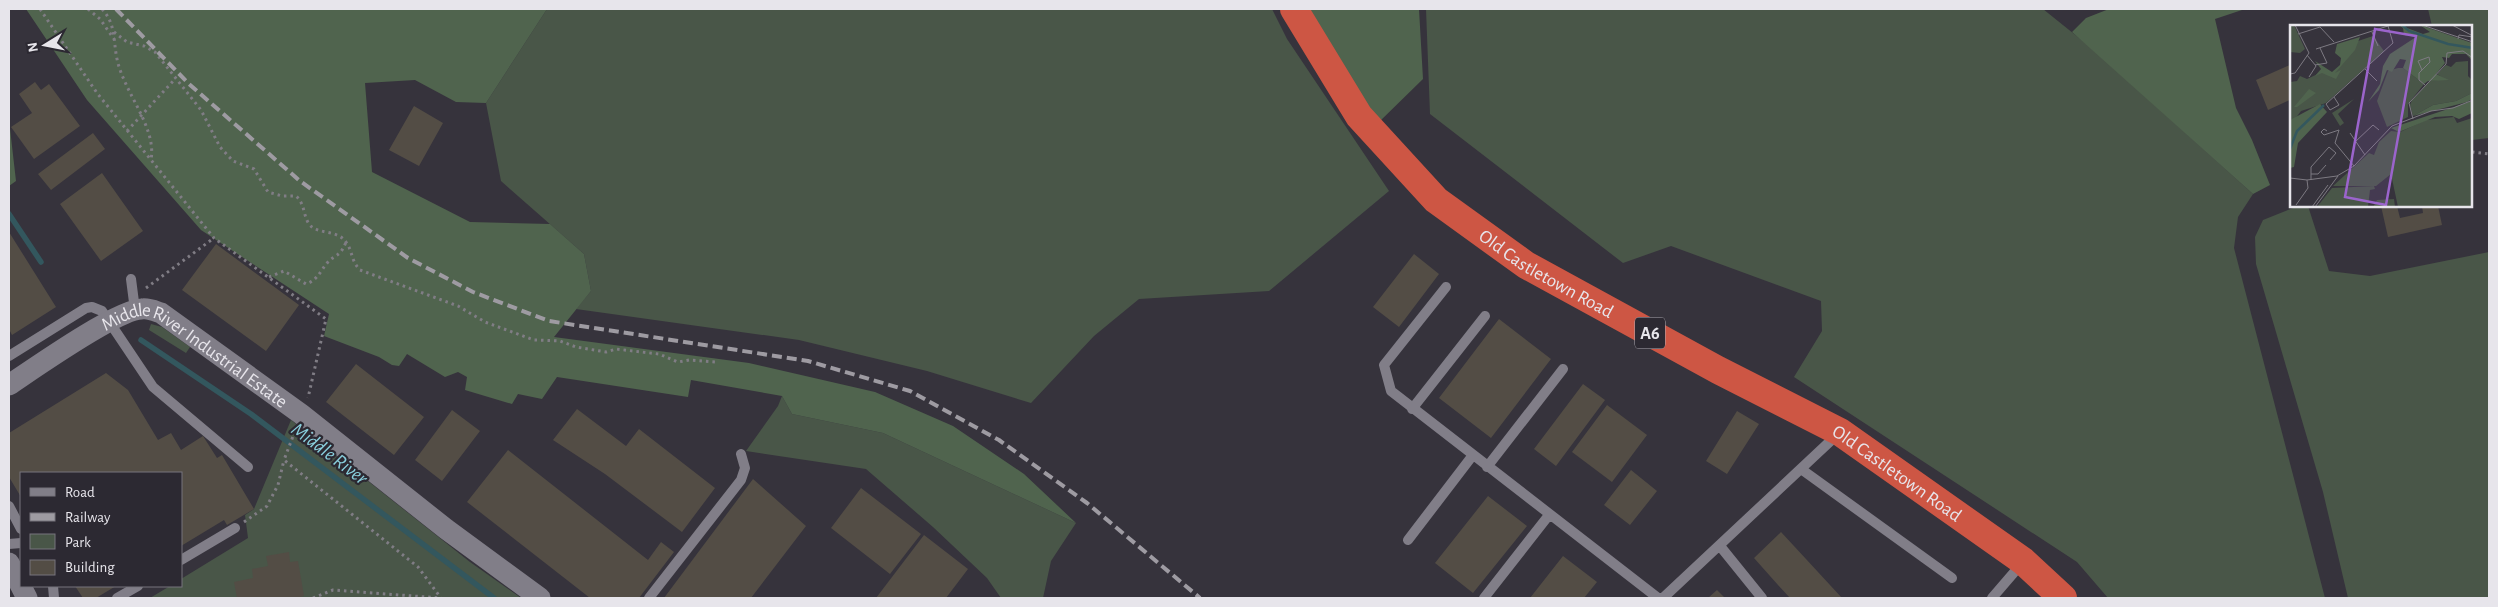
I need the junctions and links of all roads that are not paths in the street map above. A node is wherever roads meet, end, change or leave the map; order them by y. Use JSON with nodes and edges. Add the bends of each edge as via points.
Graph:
{"nodes":[{"id":1,"x":1294,"y":9,"type":"edge"},
{"id":2,"x":131,"y":279,"type":"dead end"},
{"id":3,"x":1446,"y":287,"type":"dead end"},
{"id":4,"x":138,"y":309,"type":"junction"},
{"id":5,"x":1485,"y":316,"type":"dead end"},
{"id":6,"x":109,"y":322,"type":"junction"},
{"id":7,"x":9,"y":356,"type":"edge"},
{"id":8,"x":1563,"y":369,"type":"dead end"},
{"id":9,"x":9,"y":385,"type":"edge"},
{"id":10,"x":1412,"y":409,"type":"junction"},
{"id":11,"x":1840,"y":432,"type":"junction"},
{"id":12,"x":741,"y":454,"type":"dead end"},
{"id":13,"x":1473,"y":456,"type":"junction"},
{"id":14,"x":248,"y":467,"type":"dead end"},
{"id":15,"x":1487,"y":467,"type":"junction"},
{"id":16,"x":1801,"y":469,"type":"junction"},
{"id":17,"x":9,"y":506,"type":"edge"},
{"id":18,"x":1549,"y":515,"type":"junction"},
{"id":19,"x":20,"y":527,"type":"edge"},
{"id":20,"x":236,"y":528,"type":"road end"},
{"id":21,"x":1408,"y":540,"type":"dead end"},
{"id":22,"x":1720,"y":546,"type":"junction"},
{"id":23,"x":182,"y":559,"type":"edge"},
{"id":24,"x":2023,"y":561,"type":"junction"},
{"id":25,"x":9,"y":564,"type":"edge"},
{"id":26,"x":1952,"y":578,"type":"dead end"},
{"id":27,"x":20,"y":585,"type":"edge"},
{"id":28,"x":136,"y":587,"type":"edge"},
{"id":29,"x":117,"y":598,"type":"edge"},
{"id":30,"x":540,"y":598,"type":"edge"},
{"id":31,"x":649,"y":598,"type":"edge"},
{"id":32,"x":1484,"y":598,"type":"edge"},
{"id":33,"x":1658,"y":598,"type":"edge"},
{"id":34,"x":1663,"y":598,"type":"edge"},
{"id":35,"x":1762,"y":598,"type":"edge"},
{"id":36,"x":1992,"y":598,"type":"edge"},
{"id":37,"x":2063,"y":598,"type":"edge"}],
"edges":[{"from":1,"to":11,"type":"highway","name":"Old Castletown Road","number":"A6","via":[[1359,116],[1436,200],[1526,265],[1718,370]]},
{"from":2,"to":4,"type":"lane"},
{"from":3,"to":10,"type":"lane","via":[[1384,365],[1390,391]]},
{"from":4,"to":6,"type":"street","name":"Middle River Industrial Estate"},
{"from":4,"to":30,"type":"street","name":"Middle River Industrial Estate","via":[[160,313],[181,326],[297,424]]},
{"from":5,"to":10,"type":"lane"},
{"from":6,"to":7,"type":"lane","via":[[102,311],[86,308]]},
{"from":6,"to":9,"type":"street","name":"Middle River Industrial Estate"},
{"from":6,"to":14,"type":"lane","via":[[153,387]]},
{"from":8,"to":15,"type":"lane"},
{"from":10,"to":13,"type":"lane"},
{"from":11,"to":16,"type":"lane"},
{"from":11,"to":24,"type":"highway","name":"Old Castletown Road","number":"A6"},
{"from":12,"to":31,"type":"lane","via":[[745,468],[741,480]]},
{"from":13,"to":15,"type":"lane"},
{"from":13,"to":21,"type":"lane"},
{"from":15,"to":18,"type":"lane"},
{"from":16,"to":22,"type":"lane"},
{"from":16,"to":26,"type":"lane"},
{"from":17,"to":19,"type":"lane"},
{"from":18,"to":32,"type":"lane"},
{"from":18,"to":33,"type":"lane"},
{"from":20,"to":23,"type":"lane"},
{"from":22,"to":34,"type":"lane"},
{"from":22,"to":35,"type":"lane"},
{"from":24,"to":36,"type":"lane"},
{"from":24,"to":37,"type":"highway","name":"Old Castletown Road","number":"A6"},
{"from":25,"to":27,"type":"street"},
{"from":28,"to":29,"type":"lane"}]}
